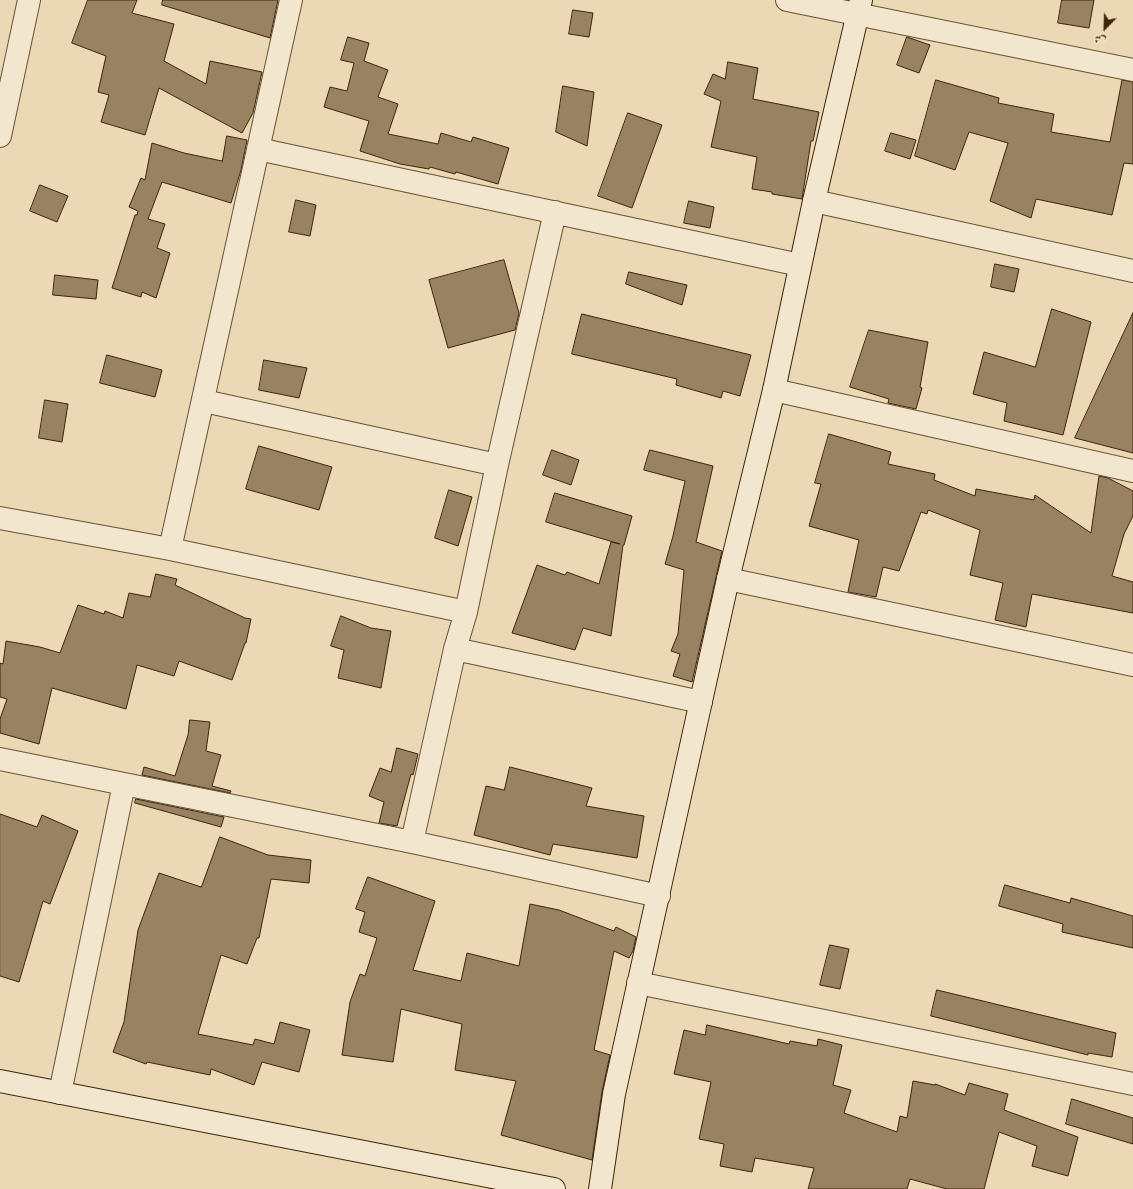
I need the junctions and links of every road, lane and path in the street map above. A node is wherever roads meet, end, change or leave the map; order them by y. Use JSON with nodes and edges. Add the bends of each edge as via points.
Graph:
{"nodes":[{"id":1,"x":29,"y":0,"type":"edge"},
{"id":2,"x":291,"y":0,"type":"edge"},
{"id":3,"x":787,"y":0,"type":"edge"},
{"id":4,"x":860,"y":8,"type":"edge"},
{"id":5,"x":1133,"y":70,"type":"edge"},
{"id":6,"x":0,"y":133,"type":"edge"},
{"id":7,"x":258,"y":149,"type":"junction"},
{"id":8,"x":814,"y":201,"type":"junction"},
{"id":9,"x":555,"y":212,"type":"junction"},
{"id":10,"x":800,"y":265,"type":"junction"},
{"id":11,"x":1133,"y":271,"type":"edge"},
{"id":12,"x":774,"y":390,"type":"junction"},
{"id":13,"x":204,"y":401,"type":"junction"},
{"id":14,"x":497,"y":465,"type":"junction"},
{"id":15,"x":1133,"y":471,"type":"edge"},
{"id":16,"x":0,"y":518,"type":"edge"},
{"id":17,"x":170,"y":549,"type":"junction"},
{"id":18,"x":728,"y":579,"type":"junction"},
{"id":19,"x":466,"y":612,"type":"junction"},
{"id":20,"x":455,"y":649,"type":"junction"},
{"id":21,"x":1133,"y":665,"type":"edge"},
{"id":22,"x":701,"y":702,"type":"junction"},
{"id":23,"x":0,"y":759,"type":"edge"},
{"id":24,"x":124,"y":784,"type":"junction"},
{"id":25,"x":412,"y":842,"type":"junction"},
{"id":26,"x":659,"y":896,"type":"junction"},
{"id":27,"x":638,"y":983,"type":"junction"},
{"id":28,"x":0,"y":1081,"type":"edge"},
{"id":29,"x":1133,"y":1084,"type":"edge"},
{"id":30,"x":60,"y":1093,"type":"junction"},
{"id":31,"x":514,"y":1186,"type":"edge"},
{"id":32,"x":554,"y":1189,"type":"edge"},
{"id":33,"x":600,"y":1189,"type":"edge"}],
"edges":[{"from":1,"to":6,"type":"street"},
{"from":2,"to":7,"type":"street"},
{"from":3,"to":4,"type":"street"},
{"from":4,"to":5,"type":"street"},
{"from":4,"to":8,"type":"street"},
{"from":7,"to":9,"type":"street"},
{"from":7,"to":13,"type":"street"},
{"from":8,"to":10,"type":"street"},
{"from":8,"to":11,"type":"street"},
{"from":9,"to":10,"type":"street"},
{"from":9,"to":14,"type":"street"},
{"from":10,"to":12,"type":"street"},
{"from":12,"to":15,"type":"street"},
{"from":12,"to":18,"type":"street"},
{"from":13,"to":14,"type":"street"},
{"from":13,"to":17,"type":"street"},
{"from":14,"to":19,"type":"street"},
{"from":16,"to":17,"type":"street"},
{"from":17,"to":19,"type":"street"},
{"from":18,"to":21,"type":"street"},
{"from":18,"to":22,"type":"street"},
{"from":19,"to":20,"type":"street"},
{"from":20,"to":22,"type":"street"},
{"from":20,"to":25,"type":"street"},
{"from":22,"to":26,"type":"street"},
{"from":23,"to":24,"type":"street"},
{"from":24,"to":25,"type":"street"},
{"from":24,"to":30,"type":"street"},
{"from":25,"to":26,"type":"street"},
{"from":26,"to":27,"type":"street"},
{"from":27,"to":29,"type":"street"},
{"from":27,"to":33,"type":"street","via":[[614,1094]]},
{"from":28,"to":30,"type":"street"},
{"from":30,"to":31,"type":"street"},
{"from":31,"to":32,"type":"street"}]}
